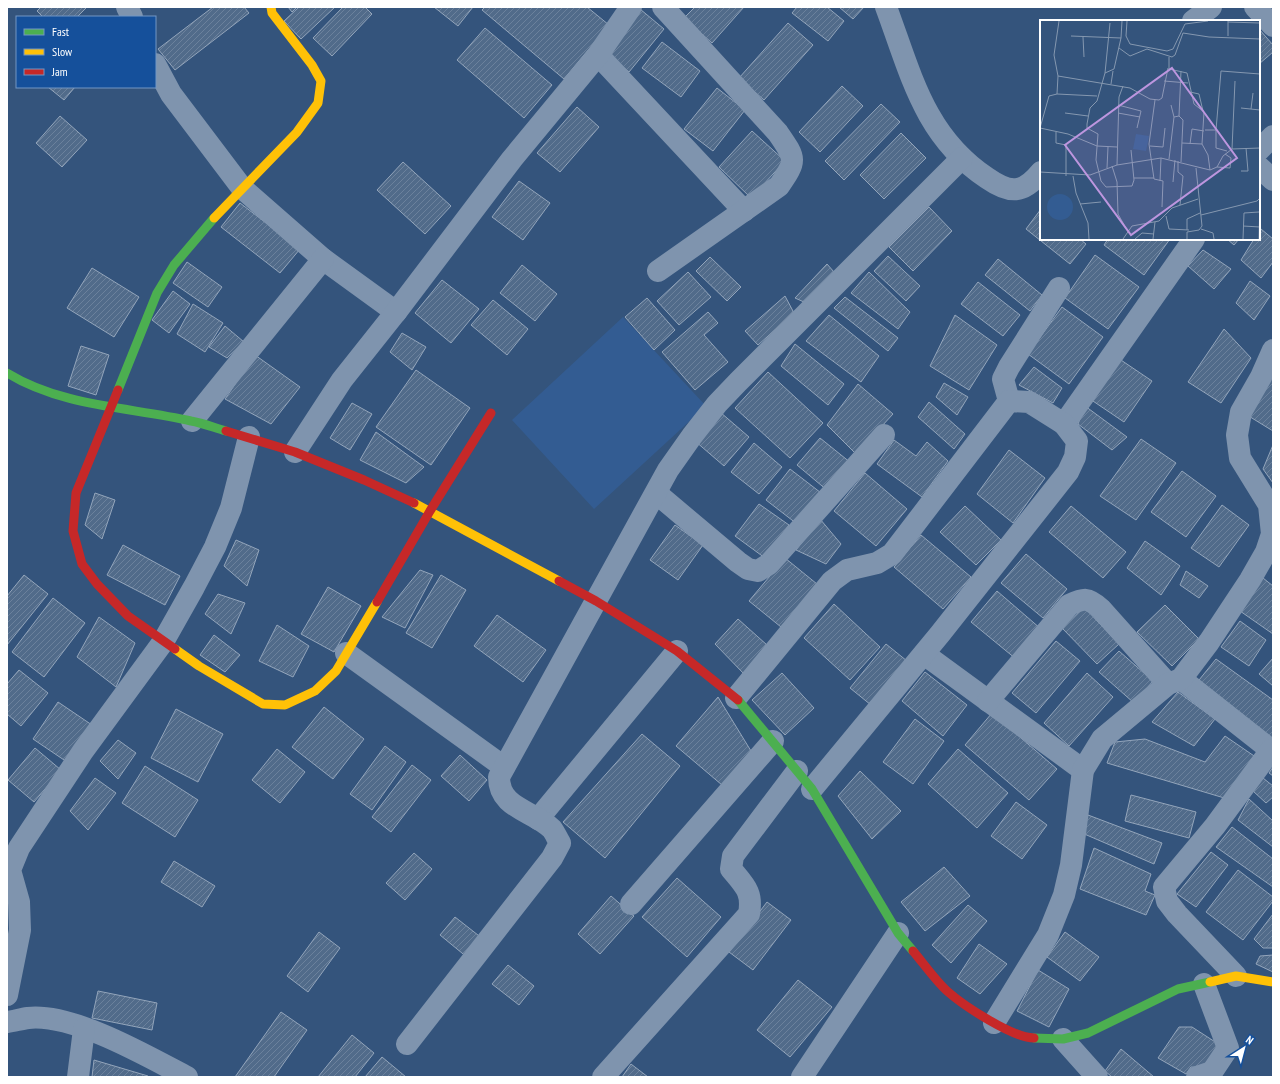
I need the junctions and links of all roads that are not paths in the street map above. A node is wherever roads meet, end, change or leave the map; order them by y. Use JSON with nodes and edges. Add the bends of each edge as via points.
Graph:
{"nodes":[{"id":1,"x":127,"y":7,"type":"edge"},
{"id":2,"x":271,"y":7,"type":"edge"},
{"id":3,"x":631,"y":7,"type":"edge"},
{"id":4,"x":663,"y":7,"type":"edge"},
{"id":5,"x":886,"y":7,"type":"edge"},
{"id":6,"x":1211,"y":7,"type":"edge"},
{"id":7,"x":1255,"y":7,"type":"edge"},
{"id":8,"x":132,"y":16,"type":"edge"},
{"id":9,"x":1194,"y":20,"type":"edge"},
{"id":10,"x":1273,"y":26,"type":"edge"},
{"id":11,"x":598,"y":55,"type":"junction"},
{"id":12,"x":156,"y":66,"type":"edge"},
{"id":13,"x":1273,"y":136,"type":"edge"},
{"id":14,"x":1260,"y":149,"type":"edge"},
{"id":15,"x":962,"y":158,"type":"junction"},
{"id":16,"x":1260,"y":169,"type":"edge"},
{"id":17,"x":1040,"y":173,"type":"edge"},
{"id":18,"x":1273,"y":180,"type":"edge"},
{"id":19,"x":242,"y":188,"type":"junction"},
{"id":20,"x":744,"y":211,"type":"junction"},
{"id":21,"x":1193,"y":240,"type":"edge"},
{"id":22,"x":323,"y":260,"type":"junction"},
{"id":23,"x":658,"y":272,"type":"dead end"},
{"id":24,"x":1058,"y":288,"type":"dead end"},
{"id":25,"x":396,"y":312,"type":"junction"},
{"id":26,"x":1273,"y":350,"type":"edge"},
{"id":27,"x":7,"y":373,"type":"edge"},
{"id":28,"x":1010,"y":401,"type":"junction"},
{"id":29,"x":112,"y":407,"type":"junction"},
{"id":30,"x":491,"y":413,"type":"dead end"},
{"id":31,"x":192,"y":421,"type":"junction"},
{"id":32,"x":1064,"y":424,"type":"junction"},
{"id":33,"x":884,"y":435,"type":"dead end"},
{"id":34,"x":249,"y":437,"type":"junction"},
{"id":35,"x":295,"y":452,"type":"junction"},
{"id":36,"x":656,"y":493,"type":"junction"},
{"id":37,"x":430,"y":511,"type":"junction"},
{"id":38,"x":1273,"y":533,"type":"edge"},
{"id":39,"x":596,"y":601,"type":"junction"},
{"id":40,"x":163,"y":642,"type":"junction"},
{"id":41,"x":677,"y":651,"type":"junction"},
{"id":42,"x":346,"y":653,"type":"junction"},
{"id":43,"x":924,"y":654,"type":"junction"},
{"id":44,"x":1175,"y":682,"type":"junction"},
{"id":45,"x":736,"y":698,"type":"junction"},
{"id":46,"x":988,"y":701,"type":"junction"},
{"id":47,"x":773,"y":741,"type":"junction"},
{"id":48,"x":1272,"y":749,"type":"edge"},
{"id":49,"x":504,"y":767,"type":"junction"},
{"id":50,"x":1083,"y":770,"type":"junction"},
{"id":51,"x":798,"y":771,"type":"junction"},
{"id":52,"x":812,"y":789,"type":"junction"},
{"id":53,"x":538,"y":819,"type":"junction"},
{"id":54,"x":631,"y":904,"type":"dead end"},
{"id":55,"x":898,"y":933,"type":"junction"},
{"id":56,"x":1236,"y":976,"type":"junction"},
{"id":57,"x":1273,"y":982,"type":"edge"},
{"id":58,"x":1204,"y":984,"type":"junction"},
{"id":59,"x":7,"y":995,"type":"edge"},
{"id":60,"x":7,"y":1022,"type":"edge"},
{"id":61,"x":994,"y":1023,"type":"junction"},
{"id":62,"x":84,"y":1029,"type":"junction"},
{"id":63,"x":1063,"y":1039,"type":"junction"},
{"id":64,"x":407,"y":1044,"type":"dead end"},
{"id":65,"x":176,"y":1074,"type":"edge"},
{"id":66,"x":78,"y":1077,"type":"edge"},
{"id":67,"x":603,"y":1077,"type":"edge"},
{"id":68,"x":802,"y":1077,"type":"edge"},
{"id":69,"x":1097,"y":1077,"type":"edge"},
{"id":70,"x":1196,"y":1077,"type":"edge"}],
"edges":[{"from":1,"to":8,"type":"street"},
{"from":2,"to":19,"type":"street","via":[[272,14],[312,65],[321,82],[318,103],[297,132]]},
{"from":3,"to":11,"type":"street"},
{"from":4,"to":20,"type":"street","via":[[778,133],[791,151],[792,167],[779,186]]},
{"from":5,"to":15,"type":"street","via":[[918,96],[932,122],[950,147]]},
{"from":6,"to":9,"type":"street"},
{"from":7,"to":10,"type":"street"},
{"from":11,"to":20,"type":"street"},
{"from":11,"to":25,"type":"street","via":[[512,159]]},
{"from":12,"to":19,"type":"street","via":[[171,94]]},
{"from":13,"to":14,"type":"street"},
{"from":15,"to":17,"type":"street","via":[[995,184],[1014,190],[1031,184]]},
{"from":15,"to":36,"type":"street","via":[[717,404],[672,464]]},
{"from":16,"to":18,"type":"street"},
{"from":19,"to":22,"type":"street"},
{"from":19,"to":29,"type":"street","via":[[200,232],[170,270],[157,293]]},
{"from":20,"to":23,"type":"street"},
{"from":21,"to":32,"type":"street"},
{"from":22,"to":25,"type":"street"},
{"from":22,"to":31,"type":"street"},
{"from":24,"to":28,"type":"street","via":[[1003,379]]},
{"from":25,"to":35,"type":"street","via":[[342,380]]},
{"from":26,"to":38,"type":"street","via":[[1241,412],[1237,435],[1240,458],[1269,505]]},
{"from":27,"to":29,"type":"street","via":[[20,381],[70,400]]},
{"from":28,"to":32,"type":"street","via":[[1029,402]]},
{"from":28,"to":45,"type":"street","via":[[892,554],[877,563],[847,570],[832,581]]},
{"from":29,"to":31,"type":"street"},
{"from":29,"to":40,"type":"street","via":[[76,493],[73,531],[82,564],[97,584],[128,616]]},
{"from":30,"to":37,"type":"street"},
{"from":31,"to":34,"type":"street"},
{"from":32,"to":43,"type":"street","via":[[1077,440],[1075,457],[1068,472]]},
{"from":33,"to":36,"type":"street","via":[[769,564],[758,571],[748,569],[738,562]]},
{"from":34,"to":35,"type":"street"},
{"from":34,"to":40,"type":"street","via":[[231,508],[215,547]]},
{"from":35,"to":37,"type":"street"},
{"from":36,"to":39,"type":"street"},
{"from":37,"to":39,"type":"street"},
{"from":37,"to":42,"type":"street"},
{"from":38,"to":44,"type":"street","via":[[1266,552],[1250,580],[1209,642]]},
{"from":39,"to":41,"type":"street"},
{"from":39,"to":49,"type":"street"},
{"from":40,"to":42,"type":"street","via":[[263,704],[285,705],[316,691],[336,671]]},
{"from":40,"to":59,"type":"street","via":[[83,752],[19,848],[10,870],[19,902],[20,930]]},
{"from":41,"to":45,"type":"street"},
{"from":41,"to":53,"type":"street"},
{"from":42,"to":49,"type":"street"},
{"from":43,"to":46,"type":"street"},
{"from":43,"to":52,"type":"street"},
{"from":44,"to":46,"type":"street","via":[[1101,608],[1091,600],[1081,599],[1068,605]]},
{"from":44,"to":48,"type":"street"},
{"from":44,"to":50,"type":"street","via":[[1102,739]]},
{"from":45,"to":47,"type":"street"},
{"from":46,"to":50,"type":"street"},
{"from":47,"to":51,"type":"street"},
{"from":47,"to":54,"type":"street"},
{"from":48,"to":56,"type":"street","via":[[1215,826],[1164,887],[1167,901],[1177,914]]},
{"from":49,"to":53,"type":"street","via":[[499,777],[499,788],[508,802]]},
{"from":50,"to":61,"type":"street","via":[[1071,865],[1064,895],[1048,935]]},
{"from":51,"to":52,"type":"street"},
{"from":51,"to":67,"type":"street","via":[[733,856],[731,869],[746,887],[752,901],[749,914]]},
{"from":52,"to":55,"type":"street"},
{"from":53,"to":64,"type":"street","via":[[552,829],[560,842],[552,858]]},
{"from":55,"to":61,"type":"street","via":[[947,991]]},
{"from":55,"to":68,"type":"street"},
{"from":56,"to":57,"type":"street"},
{"from":56,"to":58,"type":"street"},
{"from":58,"to":63,"type":"street","via":[[1178,990],[1088,1033]]},
{"from":58,"to":70,"type":"street","via":[[1228,1048],[1212,1072]]},
{"from":60,"to":62,"type":"street","via":[[29,1018],[56,1020]]},
{"from":61,"to":63,"type":"street","via":[[1028,1038]]},
{"from":62,"to":65,"type":"street","via":[[110,1038]]},
{"from":62,"to":66,"type":"street"},
{"from":63,"to":69,"type":"street"}]}
